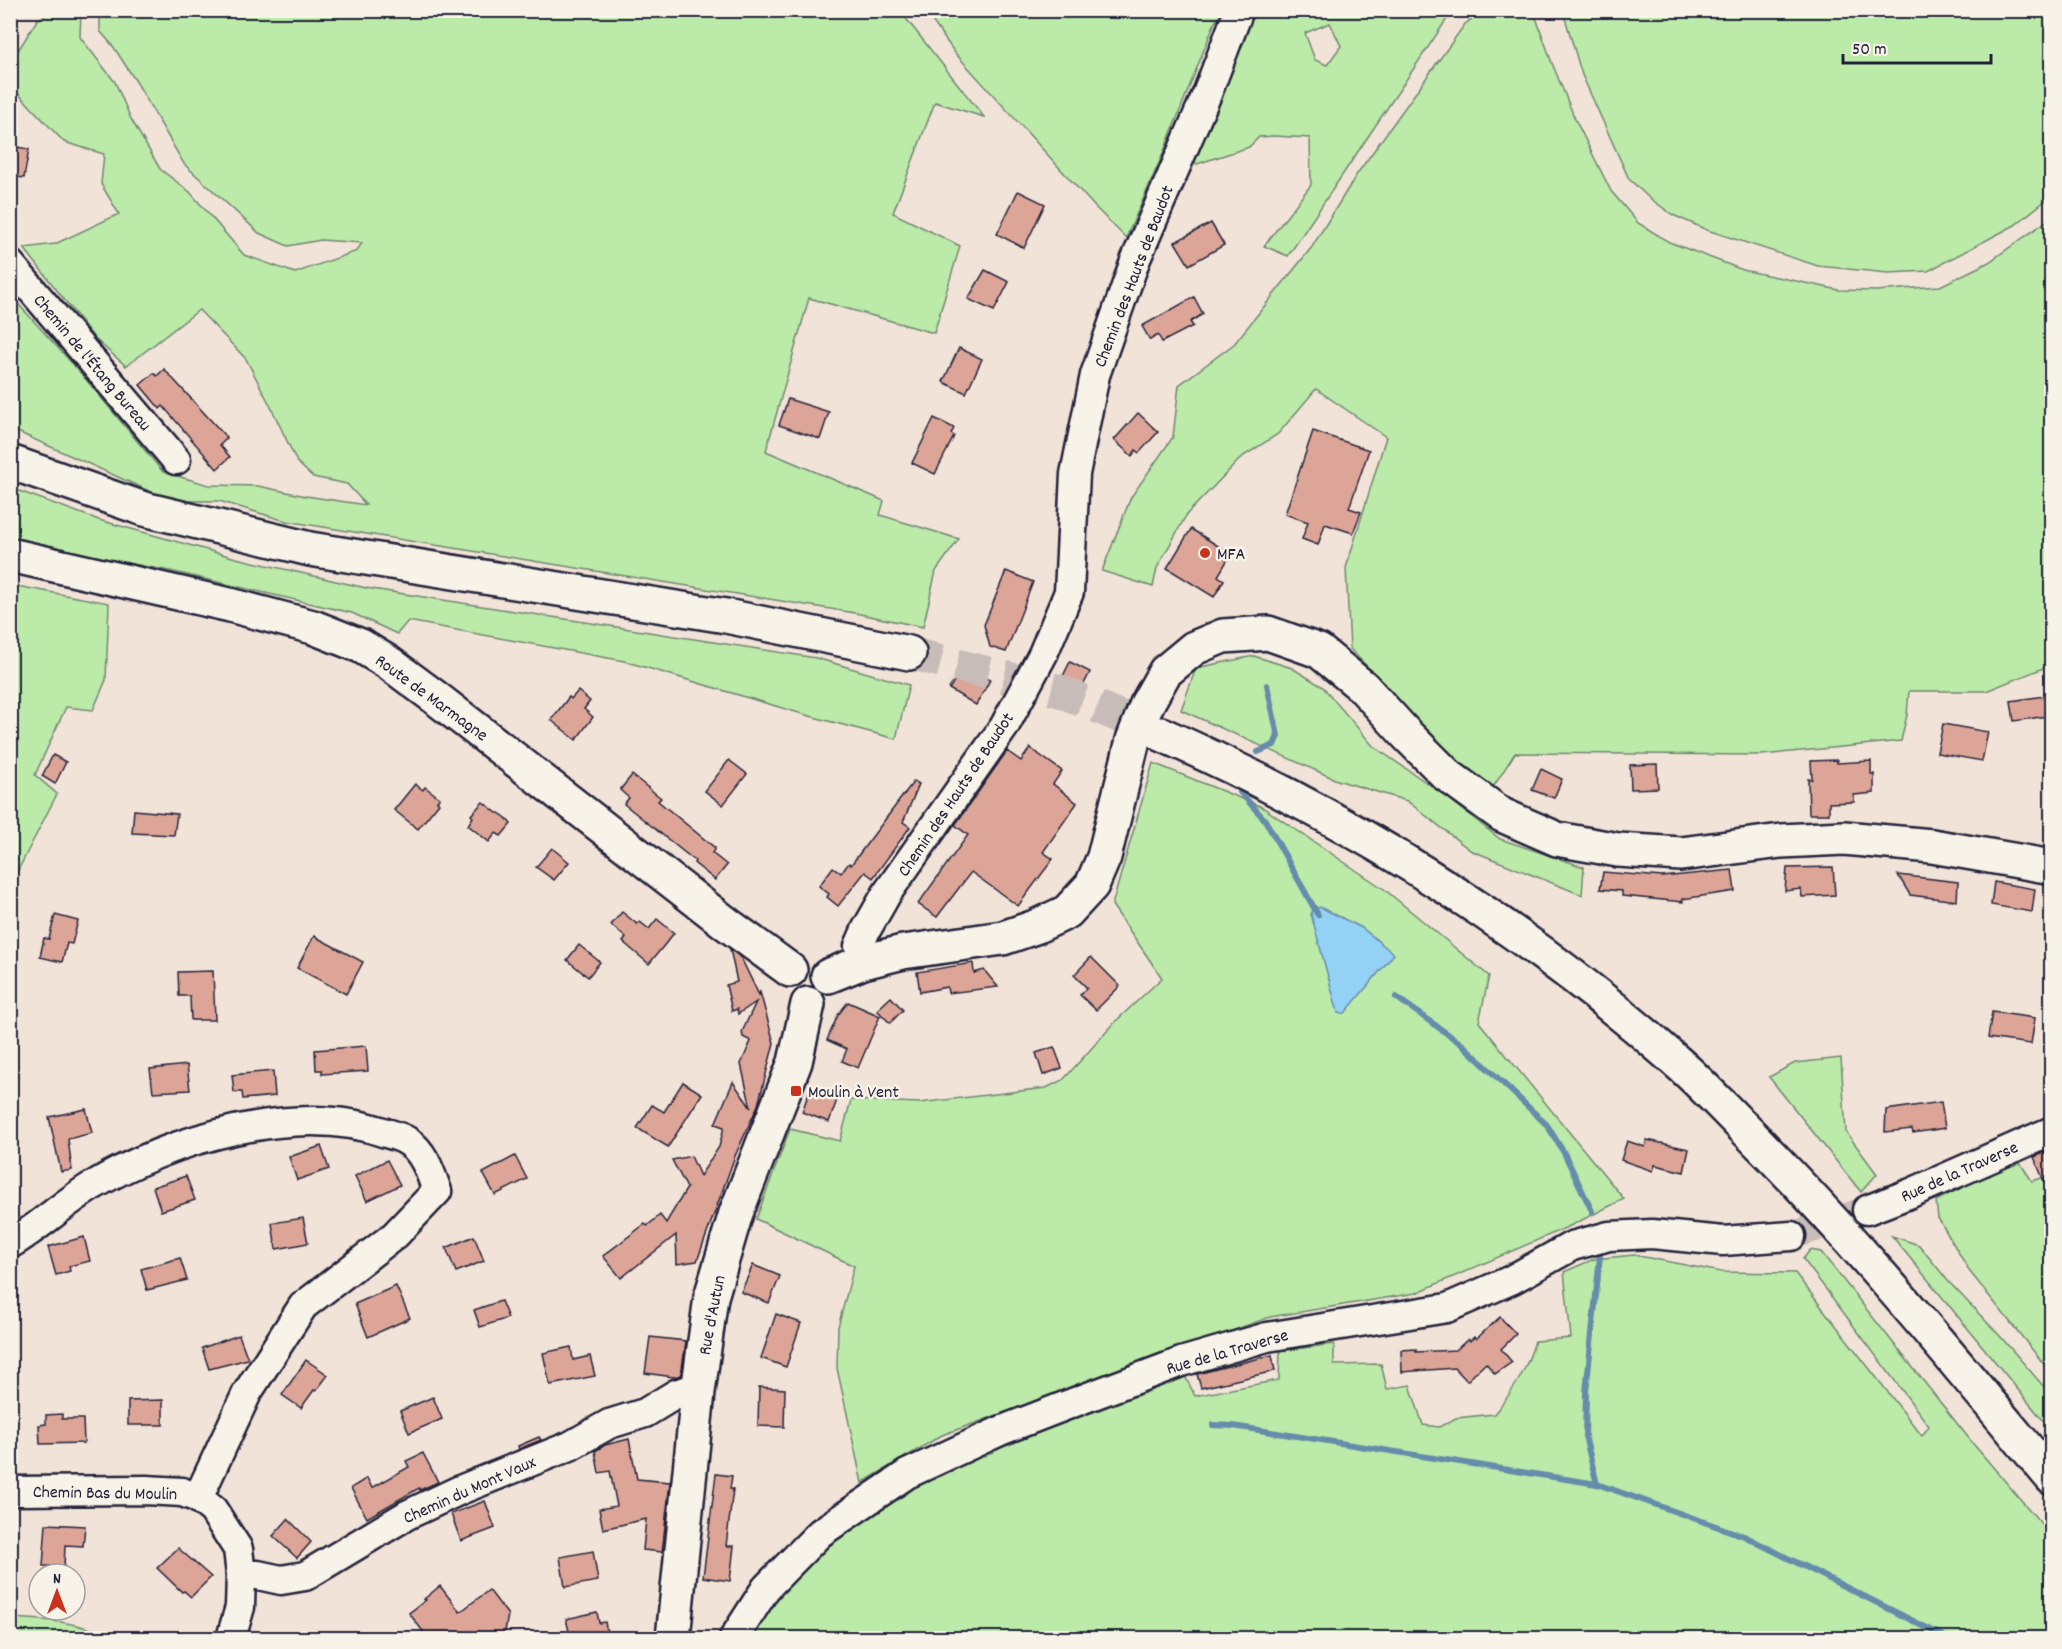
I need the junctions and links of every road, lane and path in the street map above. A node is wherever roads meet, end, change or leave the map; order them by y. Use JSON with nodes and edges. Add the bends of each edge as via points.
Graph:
{"nodes":[{"id":1,"x":1239,"y":10,"type":"edge"},
{"id":2,"x":10,"y":264,"type":"edge"},
{"id":3,"x":176,"y":460,"type":"dead end"},
{"id":4,"x":10,"y":462,"type":"edge"},
{"id":5,"x":10,"y":555,"type":"edge"},
{"id":6,"x":909,"y":653,"type":"tunnel mouth"},
{"id":7,"x":1161,"y":734,"type":"tunnel mouth"},
{"id":8,"x":2052,"y":867,"type":"edge"},
{"id":9,"x":862,"y":962,"type":"junction"},
{"id":10,"x":790,"y":970,"type":"junction"},
{"id":11,"x":828,"y":976,"type":"junction"},
{"id":12,"x":808,"y":1004,"type":"junction"},
{"id":13,"x":2052,"y":1131,"type":"edge"},
{"id":14,"x":1867,"y":1210,"type":"tunnel mouth"},
{"id":15,"x":1791,"y":1236,"type":"tunnel mouth"},
{"id":16,"x":10,"y":1244,"type":"edge"},
{"id":17,"x":698,"y":1392,"type":"junction"},
{"id":18,"x":2052,"y":1478,"type":"edge"},
{"id":19,"x":10,"y":1491,"type":"edge"},
{"id":20,"x":198,"y":1498,"type":"junction"},
{"id":21,"x":241,"y":1575,"type":"junction"},
{"id":22,"x":231,"y":1638,"type":"edge"},
{"id":23,"x":673,"y":1638,"type":"edge"},
{"id":24,"x":734,"y":1638,"type":"edge"}],
"edges":[{"from":1,"to":9,"type":"street","name":"Chemin des Hauts de Baudot","via":[[1135,261],[1095,375],[1075,474],[1069,592],[1043,654],[1004,727],[887,893],[866,930],[859,946]]},
{"from":2,"to":3,"type":"street","name":"Chemin de l'Étang Bureau"},
{"from":4,"to":6,"type":"main road","via":[[144,509],[310,549],[726,616]]},
{"from":5,"to":10,"type":"main road","name":"Route de Marmagne","via":[[230,605],[314,627],[361,646],[436,698]]},
{"from":7,"to":18,"type":"main road","via":[[1306,804],[1405,861],[1505,926],[1592,990],[1679,1063],[1780,1164],[1885,1277]]},
{"from":8,"to":9,"type":"main road","via":[[1932,846],[1844,838],[1781,841],[1681,854],[1618,850],[1557,839],[1502,815],[1447,775],[1363,687],[1319,651],[1268,633],[1223,636],[1194,648],[1165,672],[1133,740],[1104,857],[1092,885],[1067,912],[1003,938]]},
{"from":9,"to":11,"type":"main road"},
{"from":10,"to":11,"type":"main road","via":[[807,961],[820,965]]},
{"from":10,"to":12,"type":"main road","via":[[788,990],[796,1000]]},
{"from":11,"to":12,"type":"main road","via":[[826,995]]},
{"from":12,"to":17,"type":"main road","name":"Rue d'Autun","via":[[795,1062],[736,1213],[711,1297]]},
{"from":13,"to":14,"type":"street","name":"Rue de la Traverse"},
{"from":15,"to":24,"type":"street","name":"Rue de la Traverse","via":[[1723,1241],[1652,1234],[1609,1236],[1572,1246],[1511,1280],[1447,1308],[1267,1337],[1180,1362],[1000,1431],[907,1474],[820,1533],[766,1588]]},
{"from":16,"to":20,"type":"street","via":[[92,1185],[170,1148],[223,1133],[274,1123],[327,1121],[365,1125],[408,1141],[419,1152],[437,1191],[395,1235],[303,1306],[247,1393]]},
{"from":17,"to":21,"type":"street","name":"Chemin du Mont Vaux","via":[[676,1394],[645,1413],[609,1424],[570,1446],[406,1515],[305,1576],[281,1581]]},
{"from":17,"to":23,"type":"main road","name":"Rue d'Autun"},
{"from":19,"to":20,"type":"street","name":"Chemin Bas du Moulin","via":[[146,1490],[182,1492]]},
{"from":20,"to":21,"type":"street","via":[[213,1510],[238,1550]]},
{"from":21,"to":22,"type":"street","via":[[240,1607]]}]}
